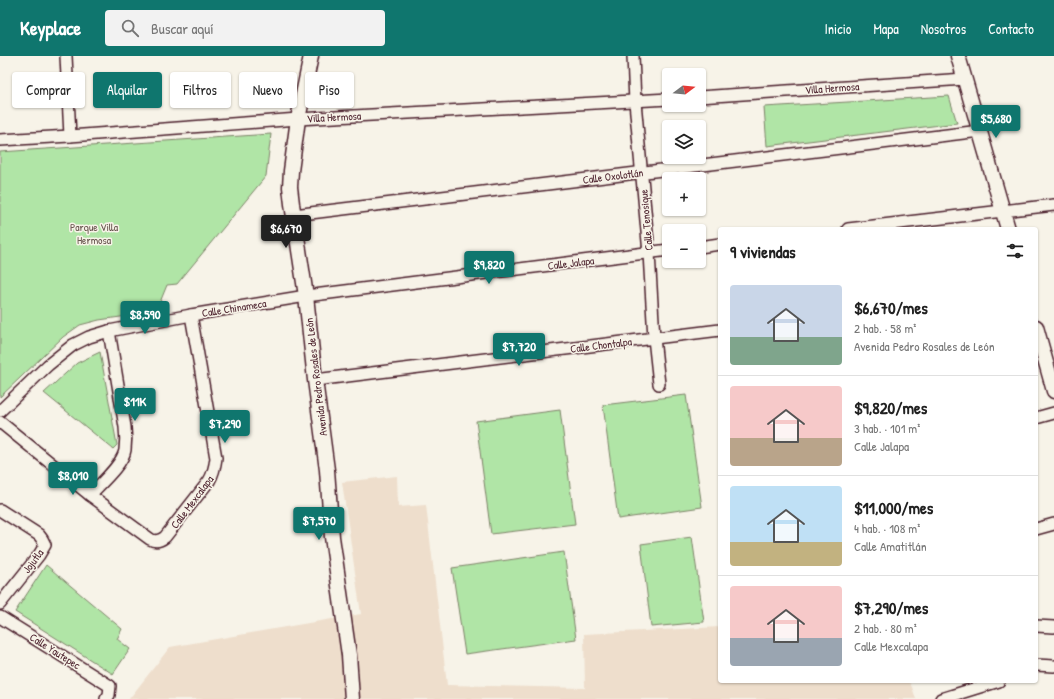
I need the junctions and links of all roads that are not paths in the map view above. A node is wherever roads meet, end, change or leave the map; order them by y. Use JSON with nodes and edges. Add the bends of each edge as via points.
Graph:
{"nodes":[{"id":1,"x":66,"y":56,"type":"edge"},
{"id":2,"x":311,"y":56,"type":"edge"},
{"id":3,"x":633,"y":56,"type":"edge"},
{"id":4,"x":958,"y":56,"type":"edge"},
{"id":5,"x":965,"y":79,"type":"junction"},
{"id":6,"x":706,"y":97,"type":"edge"},
{"id":7,"x":662,"y":100,"type":"edge"},
{"id":8,"x":635,"y":102,"type":"junction"},
{"id":9,"x":298,"y":119,"type":"junction"},
{"id":10,"x":980,"y":131,"type":"junction"},
{"id":11,"x":70,"y":136,"type":"junction"},
{"id":12,"x":0,"y":140,"type":"edge"},
{"id":13,"x":642,"y":172,"type":"junction"},
{"id":14,"x":1054,"y":205,"type":"edge"},
{"id":15,"x":1002,"y":212,"type":"junction"},
{"id":16,"x":294,"y":215,"type":"junction"},
{"id":17,"x":865,"y":227,"type":"edge"},
{"id":18,"x":1007,"y":227,"type":"edge"},
{"id":19,"x":718,"y":244,"type":"edge"},
{"id":20,"x":706,"y":246,"type":"edge"},
{"id":21,"x":662,"y":251,"type":"edge"},
{"id":22,"x":649,"y":253,"type":"junction"},
{"id":23,"x":306,"y":296,"type":"junction"},
{"id":24,"x":191,"y":315,"type":"junction"},
{"id":25,"x":718,"y":330,"type":"edge"},
{"id":26,"x":109,"y":331,"type":"junction"},
{"id":27,"x":1038,"y":334,"type":"edge"},
{"id":28,"x":654,"y":338,"type":"junction"},
{"id":29,"x":316,"y":380,"type":"junction"},
{"id":30,"x":659,"y":384,"type":"dead end"},
{"id":31,"x":1054,"y":391,"type":"edge"},
{"id":32,"x":0,"y":411,"type":"edge"},
{"id":33,"x":1054,"y":412,"type":"edge"},
{"id":34,"x":1038,"y":417,"type":"edge"},
{"id":35,"x":0,"y":422,"type":"edge"},
{"id":36,"x":90,"y":495,"type":"junction"},
{"id":37,"x":0,"y":510,"type":"edge"},
{"id":38,"x":1054,"y":524,"type":"edge"},
{"id":39,"x":1038,"y":528,"type":"edge"},
{"id":40,"x":0,"y":604,"type":"edge"},
{"id":41,"x":0,"y":616,"type":"edge"},
{"id":42,"x":1038,"y":626,"type":"edge"},
{"id":43,"x":1054,"y":627,"type":"edge"},
{"id":44,"x":1038,"y":665,"type":"edge"},
{"id":45,"x":1051,"y":666,"type":"edge"},
{"id":46,"x":1038,"y":669,"type":"edge"},
{"id":47,"x":993,"y":683,"type":"edge"},
{"id":48,"x":106,"y":699,"type":"edge"},
{"id":49,"x":352,"y":699,"type":"edge"},
{"id":50,"x":941,"y":699,"type":"edge"}],
"edges":[{"from":1,"to":11,"type":"street"},
{"from":2,"to":9,"type":"main road","name":"Avenida Pedro Rosales de León"},
{"from":3,"to":8,"type":"street","name":"Calle Tenosique"},
{"from":4,"to":5,"type":"main road"},
{"from":5,"to":6,"type":"street","name":"Villa Hermosa"},
{"from":5,"to":10,"type":"main road"},
{"from":7,"to":8,"type":"street","name":"Villa Hermosa"},
{"from":8,"to":9,"type":"street","name":"Villa Hermosa"},
{"from":8,"to":13,"type":"street","name":"Calle Tenosique"},
{"from":9,"to":11,"type":"street","name":"Villa Hermosa"},
{"from":9,"to":16,"type":"main road","name":"Avenida Pedro Rosales de León","via":[[290,171]]},
{"from":10,"to":13,"type":"street","name":"Calle Oxolotlán"},
{"from":10,"to":15,"type":"main road"},
{"from":11,"to":12,"type":"street","name":"Villa Hermosa"},
{"from":13,"to":16,"type":"street","name":"Calle Oxolotlán"},
{"from":13,"to":22,"type":"street","name":"Calle Tenosique"},
{"from":14,"to":15,"type":"street"},
{"from":15,"to":17,"type":"street"},
{"from":15,"to":18,"type":"main road"},
{"from":16,"to":23,"type":"main road","name":"Avenida Pedro Rosales de León"},
{"from":19,"to":20,"type":"street"},
{"from":21,"to":22,"type":"street","name":"Calle Jalapa"},
{"from":22,"to":23,"type":"street","name":"Calle Jalapa"},
{"from":22,"to":28,"type":"street","name":"Calle Tenosique"},
{"from":23,"to":24,"type":"street","name":"Calle Chinameca"},
{"from":23,"to":29,"type":"main road","name":"Avenida Pedro Rosales de León"},
{"from":24,"to":26,"type":"street","name":"Calle Chinameca"},
{"from":24,"to":36,"type":"street","name":"Calle Mexcalapa","via":[[216,458],[213,476],[165,537],[158,541],[152,541]]},
{"from":25,"to":28,"type":"street","name":"Calle Chontalpa"},
{"from":26,"to":32,"type":"street","name":"Calle Chinameca","via":[[88,337],[73,345]]},
{"from":26,"to":36,"type":"street","via":[[125,427],[125,451],[121,461]]},
{"from":27,"to":31,"type":"main road"},
{"from":28,"to":29,"type":"street","name":"Calle Chontalpa"},
{"from":28,"to":30,"type":"street","name":"Calle Tenosique"},
{"from":29,"to":49,"type":"main road","name":"Avenida Pedro Rosales de León"},
{"from":33,"to":34,"type":"street"},
{"from":35,"to":36,"type":"street"},
{"from":37,"to":40,"type":"street","name":"Jojutla","via":[[39,535],[45,545]]},
{"from":38,"to":39,"type":"street"},
{"from":41,"to":48,"type":"street","name":"Calle Yautepec","via":[[110,686]]},
{"from":42,"to":43,"type":"street"},
{"from":44,"to":45,"type":"street"},
{"from":45,"to":46,"type":"street"},
{"from":47,"to":50,"type":"street"}]}
